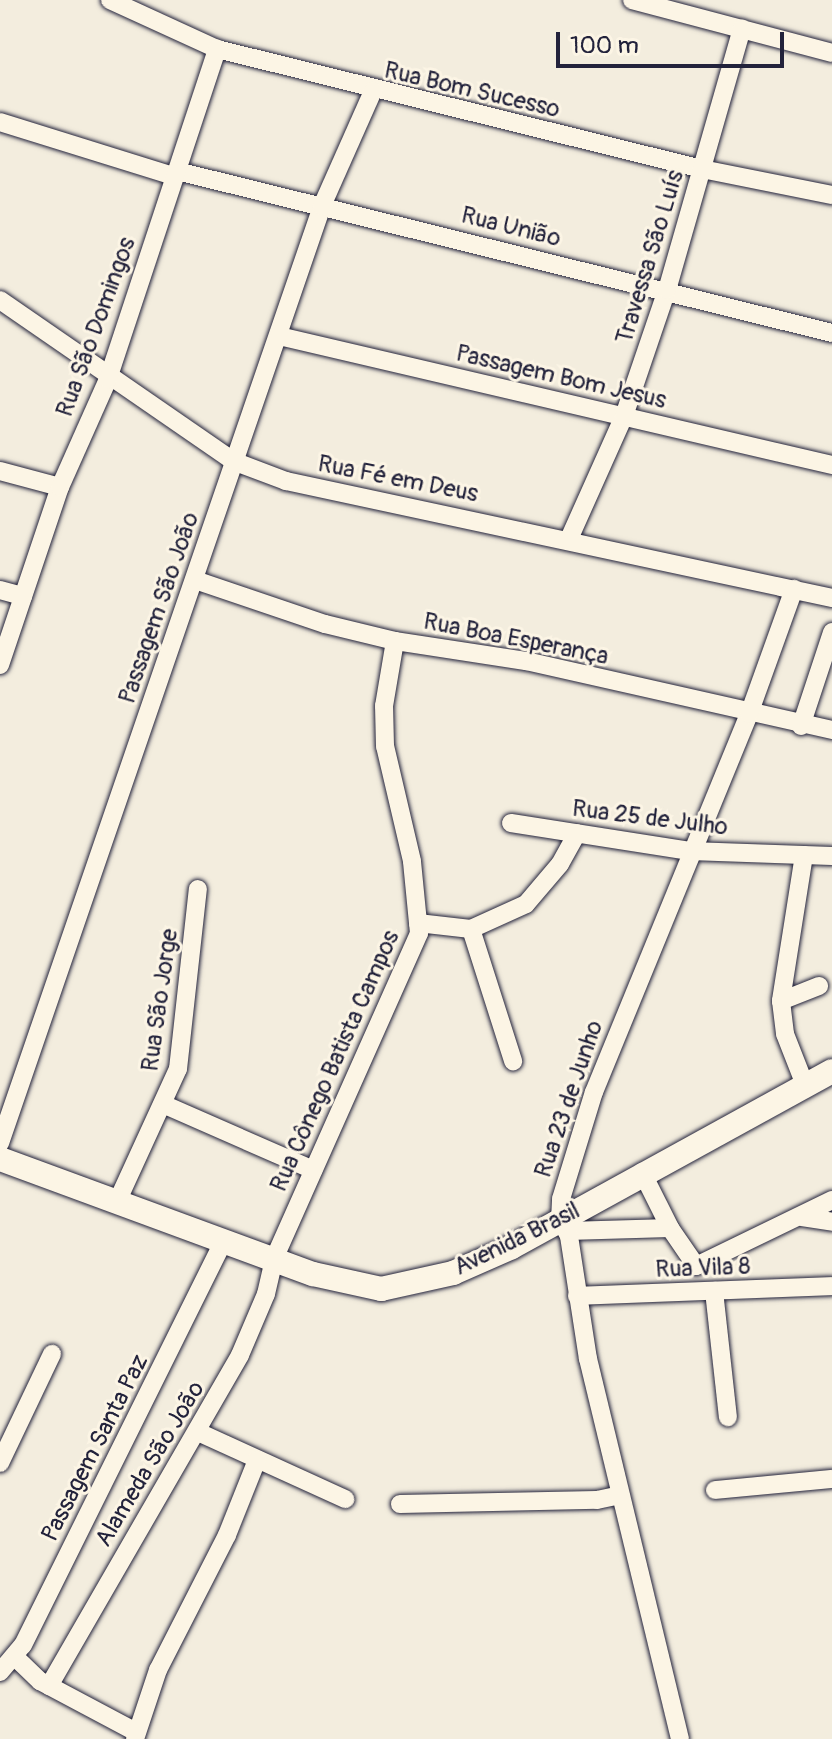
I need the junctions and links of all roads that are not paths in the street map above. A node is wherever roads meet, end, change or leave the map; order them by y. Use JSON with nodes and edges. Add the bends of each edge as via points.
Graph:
{"nodes":[{"id":1,"x":110,"y":0,"type":"edge"},
{"id":2,"x":632,"y":0,"type":"edge"},
{"id":3,"x":742,"y":29,"type":"junction"},
{"id":4,"x":217,"y":49,"type":"junction"},
{"id":5,"x":832,"y":53,"type":"edge"},
{"id":6,"x":373,"y":91,"type":"junction"},
{"id":7,"x":0,"y":122,"type":"edge"},
{"id":8,"x":702,"y":169,"type":"junction"},
{"id":9,"x":175,"y":174,"type":"junction"},
{"id":10,"x":832,"y":195,"type":"edge"},
{"id":11,"x":322,"y":206,"type":"junction"},
{"id":12,"x":667,"y":290,"type":"junction"},
{"id":13,"x":0,"y":300,"type":"edge"},
{"id":14,"x":832,"y":333,"type":"edge"},
{"id":15,"x":279,"y":336,"type":"junction"},
{"id":16,"x":108,"y":379,"type":"junction"},
{"id":17,"x":624,"y":416,"type":"junction"},
{"id":18,"x":233,"y":461,"type":"junction"},
{"id":19,"x":832,"y":465,"type":"edge"},
{"id":20,"x":0,"y":471,"type":"edge"},
{"id":21,"x":60,"y":487,"type":"junction"},
{"id":22,"x":569,"y":539,"type":"junction"},
{"id":23,"x":195,"y":580,"type":"junction"},
{"id":24,"x":794,"y":589,"type":"junction"},
{"id":25,"x":0,"y":590,"type":"edge"},
{"id":26,"x":23,"y":596,"type":"junction"},
{"id":27,"x":832,"y":598,"type":"edge"},
{"id":28,"x":832,"y":632,"type":"edge"},
{"id":29,"x":395,"y":641,"type":"junction"},
{"id":30,"x":0,"y":665,"type":"edge"},
{"id":31,"x":749,"y":714,"type":"junction"},
{"id":32,"x":801,"y":726,"type":"junction"},
{"id":33,"x":832,"y":730,"type":"edge"},
{"id":34,"x":511,"y":823,"type":"dead end"},
{"id":35,"x":577,"y":833,"type":"junction"},
{"id":36,"x":690,"y":851,"type":"junction"},
{"id":37,"x":804,"y":855,"type":"junction"},
{"id":38,"x":832,"y":856,"type":"edge"},
{"id":39,"x":198,"y":889,"type":"dead end"},
{"id":40,"x":418,"y":923,"type":"junction"},
{"id":41,"x":471,"y":929,"type":"junction"},
{"id":42,"x":819,"y":986,"type":"dead end"},
{"id":43,"x":781,"y":1001,"type":"junction"},
{"id":44,"x":513,"y":1061,"type":"dead end"},
{"id":45,"x":832,"y":1071,"type":"edge"},
{"id":46,"x":805,"y":1085,"type":"junction"},
{"id":47,"x":165,"y":1105,"type":"junction"},
{"id":48,"x":0,"y":1143,"type":"edge"},
{"id":49,"x":0,"y":1159,"type":"edge"},
{"id":50,"x":313,"y":1170,"type":"junction"},
{"id":51,"x":642,"y":1172,"type":"junction"},
{"id":52,"x":832,"y":1200,"type":"edge"},
{"id":53,"x":117,"y":1202,"type":"junction"},
{"id":54,"x":802,"y":1217,"type":"junction"},
{"id":55,"x":832,"y":1222,"type":"edge"},
{"id":56,"x":563,"y":1226,"type":"junction"},
{"id":57,"x":670,"y":1228,"type":"junction"},
{"id":58,"x":224,"y":1240,"type":"junction"},
{"id":59,"x":274,"y":1259,"type":"junction"},
{"id":60,"x":696,"y":1266,"type":"junction"},
{"id":61,"x":832,"y":1286,"type":"edge"},
{"id":62,"x":706,"y":1292,"type":"junction"},
{"id":63,"x":577,"y":1296,"type":"junction"},
{"id":64,"x":52,"y":1354,"type":"dead end"},
{"id":65,"x":728,"y":1417,"type":"dead end"},
{"id":66,"x":198,"y":1432,"type":"junction"},
{"id":67,"x":257,"y":1460,"type":"junction"},
{"id":68,"x":0,"y":1463,"type":"edge"},
{"id":69,"x":832,"y":1479,"type":"edge"},
{"id":70,"x":715,"y":1490,"type":"dead end"},
{"id":71,"x":620,"y":1495,"type":"junction"},
{"id":72,"x":345,"y":1499,"type":"dead end"},
{"id":73,"x":400,"y":1504,"type":"dead end"},
{"id":74,"x":15,"y":1657,"type":"junction"},
{"id":75,"x":0,"y":1672,"type":"edge"},
{"id":76,"x":49,"y":1686,"type":"junction"},
{"id":77,"x":135,"y":1735,"type":"edge"},
{"id":78,"x":680,"y":1739,"type":"edge"}],
"edges":[{"from":1,"to":4,"type":"street","name":"Rua Bom Sucesso"},
{"from":2,"to":3,"type":"street"},
{"from":3,"to":5,"type":"street"},
{"from":3,"to":8,"type":"street","name":"Travessa São Luís"},
{"from":4,"to":6,"type":"street","name":"Rua Bom Sucesso"},
{"from":4,"to":9,"type":"street","name":"Rua São Domingos"},
{"from":6,"to":8,"type":"street","name":"Rua Bom Sucesso"},
{"from":6,"to":11,"type":"street","name":"Passagem São João"},
{"from":7,"to":9,"type":"street","name":"Rua União"},
{"from":8,"to":10,"type":"street","name":"Rua Bom Sucesso"},
{"from":8,"to":12,"type":"street","name":"Travessa São Luís"},
{"from":9,"to":11,"type":"street","name":"Rua União"},
{"from":9,"to":16,"type":"street","name":"Rua São Domingos"},
{"from":11,"to":12,"type":"street","name":"Rua União"},
{"from":11,"to":15,"type":"street","name":"Passagem São João"},
{"from":12,"to":14,"type":"street","name":"Rua União"},
{"from":12,"to":17,"type":"street","name":"Travessa São Luís"},
{"from":13,"to":16,"type":"street","name":"Rua Fé em Deus"},
{"from":15,"to":17,"type":"street","name":"Passagem Bom Jesus"},
{"from":15,"to":18,"type":"street","name":"Passagem São João"},
{"from":16,"to":18,"type":"street","name":"Rua Fé em Deus"},
{"from":16,"to":21,"type":"street","name":"Rua São Domingos"},
{"from":17,"to":19,"type":"street","name":"Passagem Bom Jesus"},
{"from":17,"to":22,"type":"street","name":"Travessa São Luís"},
{"from":18,"to":22,"type":"street","name":"Rua Fé em Deus","via":[[286,481]]},
{"from":18,"to":23,"type":"street","name":"Passagem São João"},
{"from":20,"to":21,"type":"street"},
{"from":21,"to":26,"type":"street","name":"Rua São Domingos"},
{"from":22,"to":24,"type":"street","name":"Rua Fé em Deus"},
{"from":23,"to":29,"type":"street","name":"Rua Boa Esperança","via":[[325,624]]},
{"from":23,"to":48,"type":"street","name":"Passagem São João"},
{"from":24,"to":27,"type":"street","name":"Rua Fé em Deus"},
{"from":24,"to":31,"type":"street","name":"Rua 23 de Junho"},
{"from":25,"to":26,"type":"street"},
{"from":26,"to":30,"type":"street","name":"Rua São Domingos"},
{"from":28,"to":32,"type":"street"},
{"from":29,"to":31,"type":"street","name":"Rua Boa Esperança","via":[[526,661]]},
{"from":29,"to":40,"type":"street","name":"Rua Cônego Batista Campos","via":[[384,706],[385,746],[412,861]]},
{"from":31,"to":32,"type":"street","name":"Rua Boa Esperança"},
{"from":31,"to":36,"type":"street","name":"Rua 23 de Junho"},
{"from":32,"to":33,"type":"street","name":"Rua Boa Esperança"},
{"from":34,"to":35,"type":"street","name":"Rua 25 de Julho","via":[[536,819]]},
{"from":35,"to":36,"type":"street","name":"Rua 25 de Julho"},
{"from":35,"to":41,"type":"street","via":[[560,864],[526,904]]},
{"from":36,"to":37,"type":"street","name":"Rua 25 de Julho"},
{"from":36,"to":56,"type":"street","name":"Rua 23 de Junho","via":[[578,1135]]},
{"from":37,"to":38,"type":"street","name":"Rua 25 de Julho"},
{"from":37,"to":43,"type":"street"},
{"from":39,"to":47,"type":"street","name":"Rua São Jorge","via":[[184,1039]]},
{"from":40,"to":41,"type":"street"},
{"from":40,"to":50,"type":"street","name":"Rua Cônego Batista Campos","via":[[419,933]]},
{"from":41,"to":44,"type":"street"},
{"from":42,"to":43,"type":"street"},
{"from":43,"to":46,"type":"street","via":[[785,1034]]},
{"from":45,"to":46,"type":"main road","name":"Avenida Brasil"},
{"from":46,"to":51,"type":"main road","name":"Avenida Brasil"},
{"from":47,"to":50,"type":"street"},
{"from":47,"to":53,"type":"street","name":"Rua São Jorge"},
{"from":49,"to":53,"type":"main road","name":"Avenida Brasil"},
{"from":50,"to":59,"type":"street","name":"Rua Cônego Batista Campos"},
{"from":51,"to":56,"type":"main road","name":"Avenida Brasil"},
{"from":51,"to":57,"type":"street"},
{"from":52,"to":54,"type":"street"},
{"from":53,"to":58,"type":"main road","name":"Avenida Brasil"},
{"from":54,"to":55,"type":"street"},
{"from":54,"to":60,"type":"street"},
{"from":56,"to":57,"type":"street"},
{"from":56,"to":59,"type":"main road","name":"Avenida Brasil","via":[[453,1273],[381,1289],[337,1282]]},
{"from":56,"to":63,"type":"street","name":"Rua 23 de Junho"},
{"from":57,"to":60,"type":"street"},
{"from":58,"to":59,"type":"main road","name":"Avenida Brasil"},
{"from":58,"to":74,"type":"street","name":"Passagem Santa Paz"},
{"from":59,"to":66,"type":"street","name":"Alameda São João","via":[[266,1294],[240,1355]]},
{"from":60,"to":62,"type":"street"},
{"from":61,"to":62,"type":"street","name":"Rua Vila 8"},
{"from":62,"to":63,"type":"street","name":"Rua Vila 8"},
{"from":62,"to":65,"type":"street"},
{"from":63,"to":71,"type":"street","name":"Rua 23 de Junho"},
{"from":64,"to":68,"type":"street"},
{"from":66,"to":67,"type":"street"},
{"from":66,"to":76,"type":"street","name":"Alameda São João"},
{"from":67,"to":72,"type":"street"},
{"from":67,"to":77,"type":"street"},
{"from":69,"to":70,"type":"street"},
{"from":71,"to":73,"type":"street"},
{"from":71,"to":78,"type":"street","name":"Rua 23 de Junho"},
{"from":74,"to":75,"type":"street","name":"Passagem Santa Paz"},
{"from":74,"to":76,"type":"street"},
{"from":76,"to":77,"type":"street"}]}
